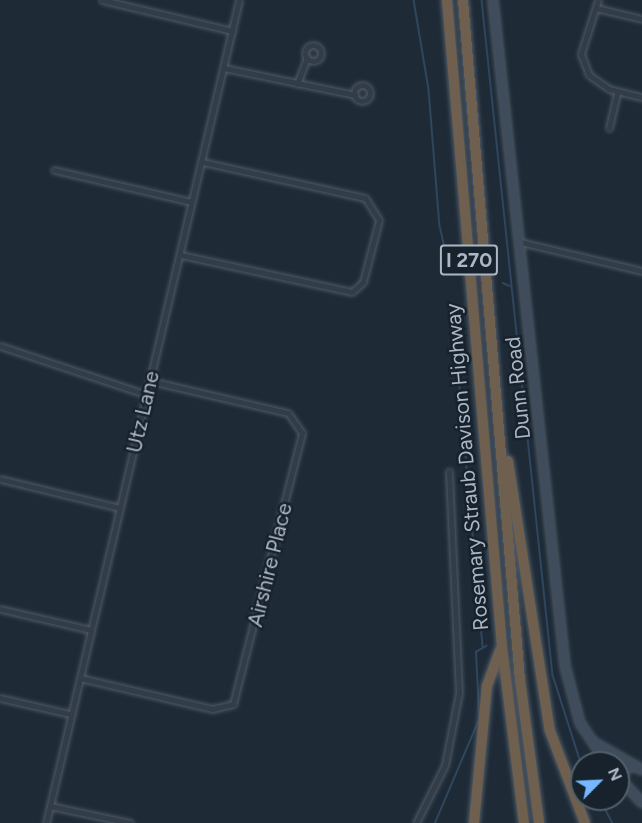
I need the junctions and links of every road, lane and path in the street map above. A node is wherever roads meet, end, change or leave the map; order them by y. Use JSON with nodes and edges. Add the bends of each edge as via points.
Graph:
{"nodes":[{"id":1,"x":102,"y":0,"type":"edge"},
{"id":2,"x":239,"y":0,"type":"edge"},
{"id":3,"x":447,"y":0,"type":"edge"},
{"id":4,"x":464,"y":0,"type":"edge"},
{"id":5,"x":493,"y":0,"type":"edge"},
{"id":6,"x":598,"y":0,"type":"edge"},
{"id":7,"x":596,"y":8,"type":"junction"},
{"id":8,"x":642,"y":19,"type":"edge"},
{"id":9,"x":232,"y":31,"type":"junction"},
{"id":10,"x":307,"y":58,"type":"dead end"},
{"id":11,"x":224,"y":68,"type":"junction"},
{"id":12,"x":297,"y":84,"type":"junction"},
{"id":13,"x":617,"y":92,"type":"junction"},
{"id":14,"x":355,"y":95,"type":"dead end"},
{"id":15,"x":642,"y":97,"type":"edge"},
{"id":16,"x":609,"y":128,"type":"dead end"},
{"id":17,"x":202,"y":162,"type":"junction"},
{"id":18,"x":54,"y":170,"type":"dead end"},
{"id":19,"x":191,"y":202,"type":"junction"},
{"id":20,"x":520,"y":242,"type":"junction"},
{"id":21,"x":181,"y":255,"type":"junction"},
{"id":22,"x":642,"y":271,"type":"edge"},
{"id":23,"x":0,"y":346,"type":"edge"},
{"id":24,"x":150,"y":381,"type":"junction"},
{"id":25,"x":147,"y":395,"type":"junction"},
{"id":26,"x":497,"y":397,"type":"junction"},
{"id":27,"x":449,"y":471,"type":"dead end"},
{"id":28,"x":0,"y":480,"type":"edge"},
{"id":29,"x":120,"y":508,"type":"junction"},
{"id":30,"x":0,"y":609,"type":"edge"},
{"id":31,"x":91,"y":630,"type":"junction"},
{"id":32,"x":502,"y":647,"type":"junction"},
{"id":33,"x":80,"y":678,"type":"junction"},
{"id":34,"x":0,"y":698,"type":"edge"},
{"id":35,"x":70,"y":714,"type":"junction"},
{"id":36,"x":591,"y":740,"type":"junction"},
{"id":37,"x":598,"y":751,"type":"edge"},
{"id":38,"x":612,"y":751,"type":"edge"},
{"id":39,"x":630,"y":790,"type":"edge"},
{"id":40,"x":642,"y":803,"type":"edge"},
{"id":41,"x":50,"y":806,"type":"junction"},
{"id":42,"x":46,"y":823,"type":"edge"},
{"id":43,"x":130,"y":823,"type":"edge"},
{"id":44,"x":416,"y":823,"type":"edge"},
{"id":45,"x":474,"y":823,"type":"edge"},
{"id":46,"x":525,"y":823,"type":"edge"},
{"id":47,"x":539,"y":823,"type":"edge"},
{"id":48,"x":585,"y":823,"type":"edge"}],
"edges":[{"from":1,"to":9,"type":"street"},
{"from":2,"to":9,"type":"street","name":"Utz Lane"},
{"from":3,"to":32,"type":"highway","name":"Rosemary Straub Davison Highway","number":"I 270"},
{"from":4,"to":26,"type":"highway","name":"Rosemary Straub Davison Highway","number":"I 270"},
{"from":5,"to":20,"type":"street","name":"Dunn Road"},
{"from":6,"to":7,"type":"street"},
{"from":7,"to":8,"type":"street"},
{"from":7,"to":13,"type":"street","via":[[583,61],[594,80]]},
{"from":9,"to":11,"type":"street","name":"Utz Lane"},
{"from":10,"to":12,"type":"street"},
{"from":11,"to":12,"type":"street"},
{"from":11,"to":17,"type":"street","name":"Utz Lane"},
{"from":12,"to":14,"type":"street"},
{"from":13,"to":15,"type":"street"},
{"from":13,"to":16,"type":"street"},
{"from":17,"to":19,"type":"street","name":"Utz Lane"},
{"from":17,"to":21,"type":"street","via":[[365,198],[379,220],[363,282],[352,292]]},
{"from":18,"to":19,"type":"street"},
{"from":19,"to":21,"type":"street","name":"Utz Lane"},
{"from":20,"to":22,"type":"street"},
{"from":20,"to":36,"type":"street","name":"Dunn Road","via":[[565,666],[574,706]]},
{"from":21,"to":24,"type":"street","name":"Utz Lane"},
{"from":23,"to":25,"type":"street"},
{"from":24,"to":25,"type":"street","name":"Utz Lane"},
{"from":24,"to":33,"type":"street","name":"Airshire Place","via":[[288,413],[302,434],[233,704],[212,709]]},
{"from":25,"to":29,"type":"street","name":"Utz Lane"},
{"from":26,"to":47,"type":"highway","name":"Rosemary Straub Davison Highway","number":"I 270","via":[[519,669]]},
{"from":26,"to":48,"type":"highway","via":[[550,731]]},
{"from":27,"to":44,"type":"street","via":[[459,693],[445,765]]},
{"from":28,"to":29,"type":"street"},
{"from":29,"to":31,"type":"street","name":"Utz Lane"},
{"from":30,"to":31,"type":"street"},
{"from":31,"to":33,"type":"street","name":"Utz Lane"},
{"from":32,"to":45,"type":"highway","via":[[487,686]]},
{"from":32,"to":46,"type":"highway","name":"Rosemary Straub Davison Highway","number":"I 270"},
{"from":33,"to":35,"type":"street","name":"Utz Lane"},
{"from":34,"to":35,"type":"street"},
{"from":35,"to":41,"type":"street","name":"Utz Lane"},
{"from":36,"to":37,"type":"street","name":"Dunn Road"},
{"from":36,"to":38,"type":"street"},
{"from":39,"to":40,"type":"street"},
{"from":41,"to":42,"type":"street","name":"Utz Lane"},
{"from":41,"to":43,"type":"street"}]}
